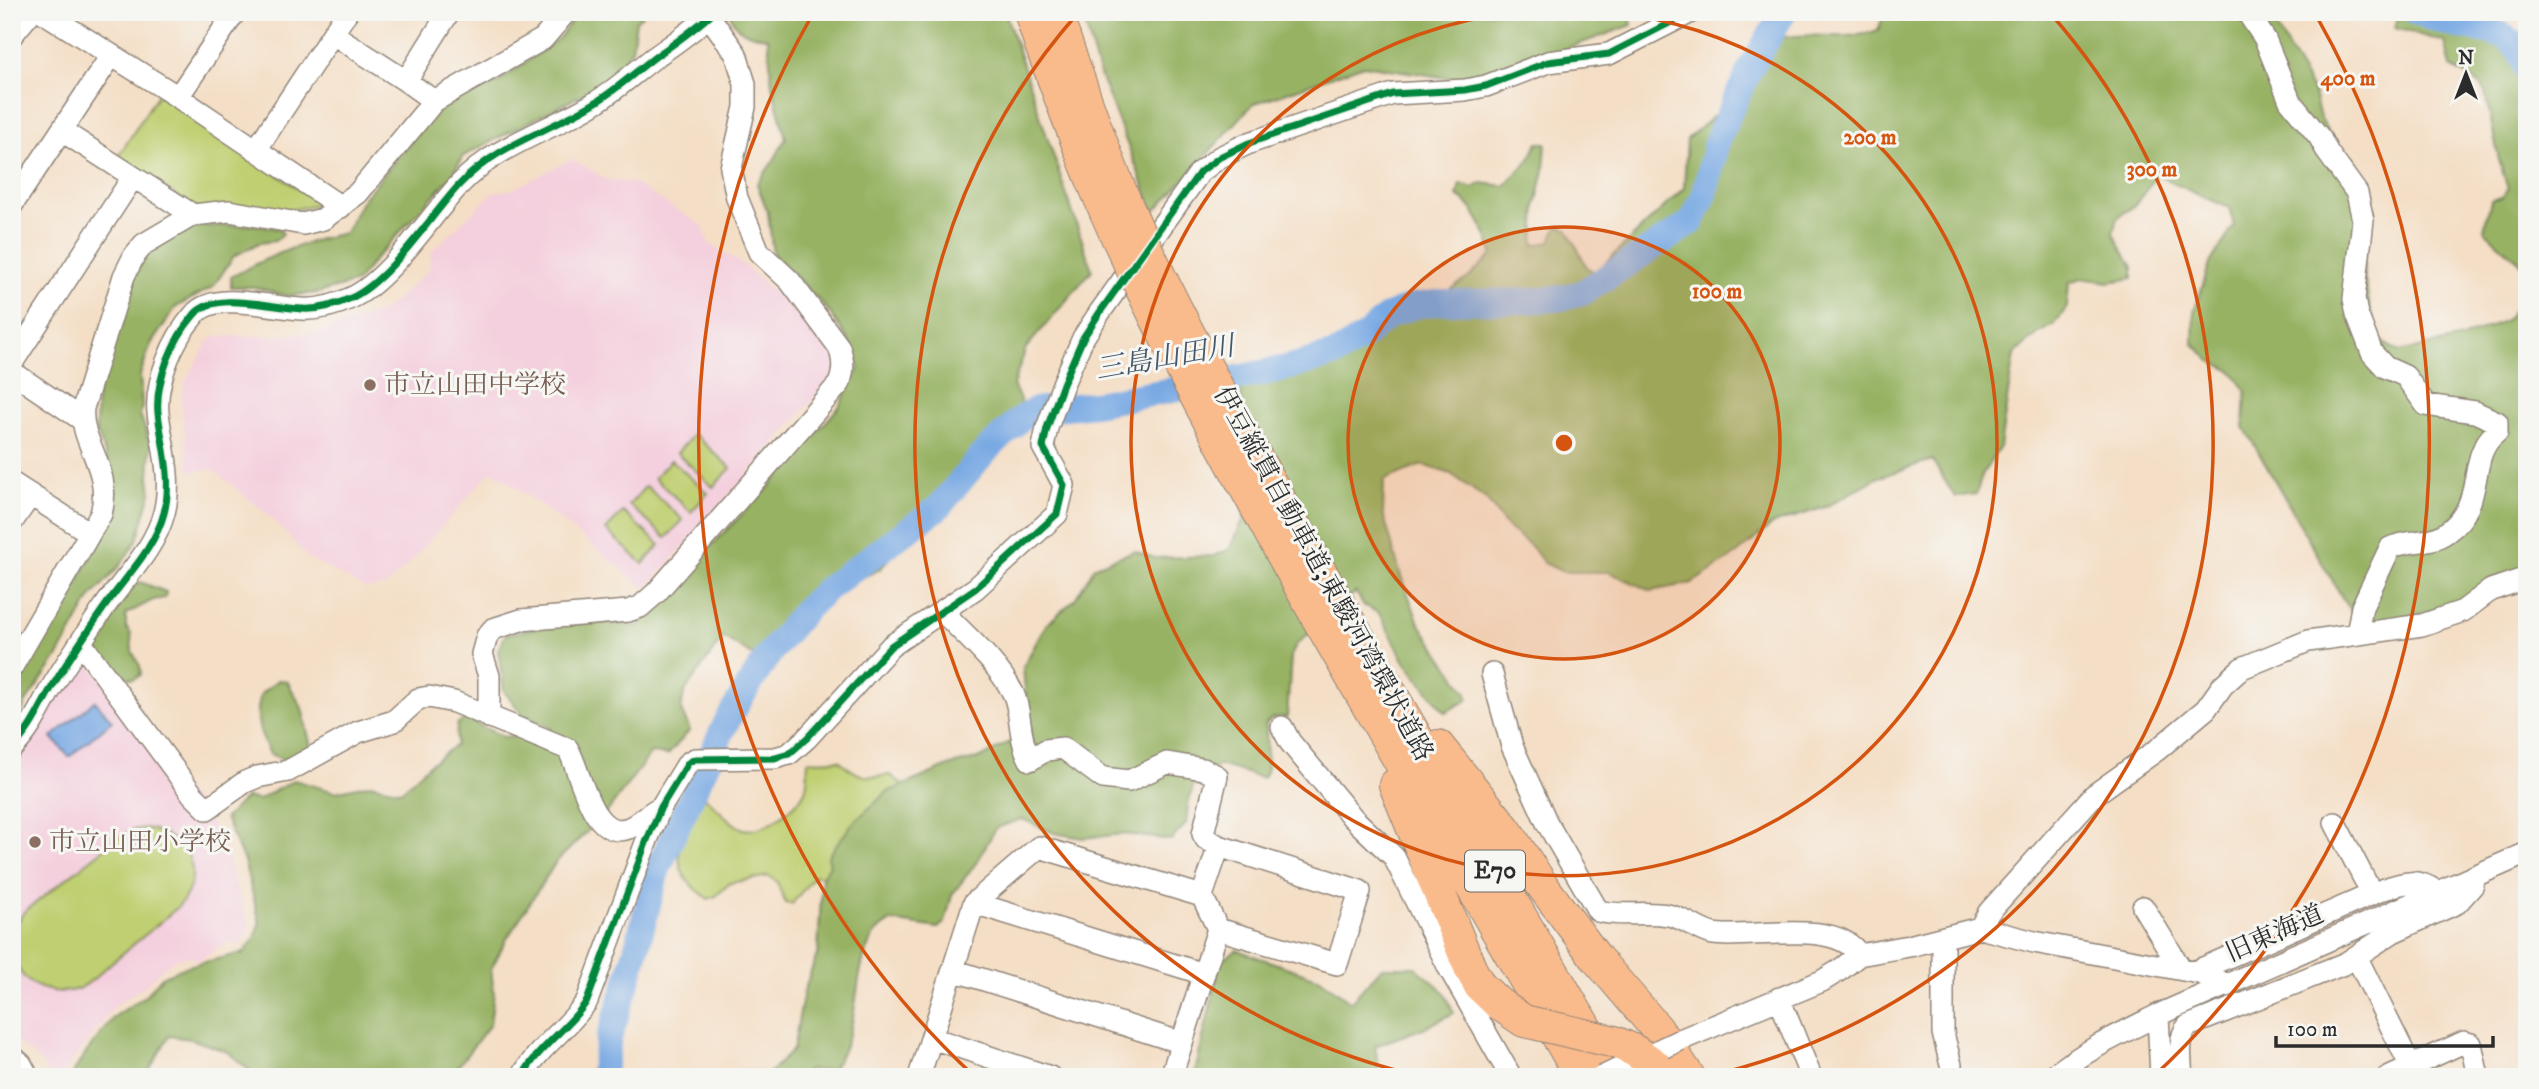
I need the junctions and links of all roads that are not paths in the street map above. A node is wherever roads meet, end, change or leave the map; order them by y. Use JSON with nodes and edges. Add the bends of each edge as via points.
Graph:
{"nodes":[{"id":1,"x":31,"y":12,"type":"edge"},
{"id":2,"x":43,"y":12,"type":"edge"},
{"id":3,"x":347,"y":12,"type":"edge"},
{"id":4,"x":450,"y":12,"type":"edge"},
{"id":5,"x":566,"y":12,"type":"edge"},
{"id":6,"x":1030,"y":12,"type":"edge"},
{"id":7,"x":1691,"y":12,"type":"edge"},
{"id":8,"x":711,"y":14,"type":"edge"},
{"id":9,"x":226,"y":15,"type":"edge"},
{"id":10,"x":2249,"y":15,"type":"dead end"},
{"id":11,"x":1053,"y":32,"type":"edge"},
{"id":12,"x":333,"y":34,"type":"junction"},
{"id":13,"x":12,"y":35,"type":"edge"},
{"id":14,"x":111,"y":56,"type":"junction"},
{"id":15,"x":406,"y":80,"type":"junction"},
{"id":16,"x":178,"y":97,"type":"junction"},
{"id":17,"x":434,"y":102,"type":"junction"},
{"id":18,"x":62,"y":131,"type":"junction"},
{"id":19,"x":256,"y":150,"type":"junction"},
{"id":20,"x":133,"y":177,"type":"junction"},
{"id":21,"x":12,"y":205,"type":"edge"},
{"id":22,"x":341,"y":206,"type":"junction"},
{"id":23,"x":192,"y":215,"type":"junction"},
{"id":24,"x":12,"y":363,"type":"edge"},
{"id":25,"x":12,"y":372,"type":"edge"},
{"id":26,"x":81,"y":419,"type":"junction"},
{"id":27,"x":21,"y":489,"type":"edge"},
{"id":28,"x":12,"y":522,"type":"edge"},
{"id":29,"x":90,"y":533,"type":"junction"},
{"id":30,"x":2527,"y":578,"type":"edge"},
{"id":31,"x":942,"y":611,"type":"junction"},
{"id":32,"x":2357,"y":634,"type":"junction"},
{"id":33,"x":81,"y":643,"type":"junction"},
{"id":34,"x":12,"y":667,"type":"edge"},
{"id":35,"x":1362,"y":671,"type":"junction"},
{"id":36,"x":1492,"y":674,"type":"dead end"},
{"id":37,"x":489,"y":717,"type":"junction"},
{"id":38,"x":1282,"y":727,"type":"dead end"},
{"id":39,"x":12,"y":748,"type":"edge"},
{"id":40,"x":661,"y":807,"type":"junction"},
{"id":41,"x":2334,"y":823,"type":"dead end"},
{"id":42,"x":1219,"y":846,"type":"junction"},
{"id":43,"x":2527,"y":853,"type":"edge"},
{"id":44,"x":2474,"y":876,"type":"junction"},
{"id":45,"x":2437,"y":892,"type":"junction"},
{"id":46,"x":2372,"y":894,"type":"junction"},
{"id":47,"x":1202,"y":896,"type":"junction"},
{"id":48,"x":974,"y":903,"type":"junction"},
{"id":49,"x":2144,"y":907,"type":"dead end"},
{"id":50,"x":1980,"y":928,"type":"junction"},
{"id":51,"x":1218,"y":929,"type":"junction"},
{"id":52,"x":1943,"y":939,"type":"junction"},
{"id":53,"x":1859,"y":955,"type":"junction"},
{"id":54,"x":2357,"y":958,"type":"junction"},
{"id":55,"x":953,"y":970,"type":"junction"},
{"id":56,"x":2188,"y":971,"type":"junction"},
{"id":57,"x":1204,"y":974,"type":"junction"},
{"id":58,"x":2227,"y":986,"type":"junction"},
{"id":59,"x":1779,"y":998,"type":"junction"},
{"id":60,"x":2158,"y":1015,"type":"junction"},
{"id":61,"x":932,"y":1038,"type":"junction"},
{"id":62,"x":1182,"y":1043,"type":"junction"},
{"id":63,"x":12,"y":1056,"type":"edge"},
{"id":64,"x":2410,"y":1066,"type":"junction"},
{"id":65,"x":1660,"y":1071,"type":"edge"},
{"id":66,"x":28,"y":1077,"type":"edge"},
{"id":67,"x":522,"y":1077,"type":"edge"},
{"id":68,"x":919,"y":1077,"type":"edge"},
{"id":69,"x":1050,"y":1077,"type":"edge"},
{"id":70,"x":1171,"y":1077,"type":"edge"},
{"id":71,"x":1511,"y":1077,"type":"edge"},
{"id":72,"x":1581,"y":1077,"type":"edge"},
{"id":73,"x":1602,"y":1077,"type":"edge"},
{"id":74,"x":1614,"y":1077,"type":"edge"},
{"id":75,"x":1689,"y":1077,"type":"edge"},
{"id":76,"x":1811,"y":1077,"type":"edge"},
{"id":77,"x":1954,"y":1077,"type":"edge"},
{"id":78,"x":2052,"y":1077,"type":"edge"},
{"id":79,"x":2161,"y":1077,"type":"edge"},
{"id":80,"x":2182,"y":1077,"type":"edge"},
{"id":81,"x":2388,"y":1077,"type":"edge"},
{"id":82,"x":2478,"y":1077,"type":"edge"}],
"edges":[{"from":1,"to":13,"type":"street"},
{"from":2,"to":14,"type":"street"},
{"from":3,"to":12,"type":"street"},
{"from":4,"to":15,"type":"street"},
{"from":5,"to":17,"type":"street","via":[[543,39]]},
{"from":6,"to":11,"type":"highway","name":"伊豆縦貫自動車道;東駿河湾環状道路","number":"E70"},
{"from":7,"to":31,"type":"street","via":[[1609,54],[1548,62],[1465,90],[1393,93],[1249,144],[1200,172],[1083,338],[1063,384],[1043,447],[1064,485],[1057,514],[976,588]]},
{"from":8,"to":33,"type":"street","via":[[593,104],[488,159],[365,291],[325,307],[220,301],[194,314],[174,346],[158,388],[168,462],[164,514],[136,566]]},
{"from":8,"to":37,"type":"street","via":[[736,54],[745,84],[731,168],[737,198],[759,252],[796,289],[839,347],[843,375],[776,459],[640,607],[521,620],[493,629],[482,654],[489,676]]},
{"from":9,"to":16,"type":"street"},
{"from":10,"to":32,"type":"street","via":[[2265,39],[2290,101],[2357,193],[2362,220],[2354,299],[2372,353],[2385,367],[2404,376],[2426,405],[2482,414],[2498,425],[2482,449],[2474,492],[2453,527],[2426,541],[2389,548],[2362,607]]},
{"from":11,"to":35,"type":"highway","name":"伊豆縦貫自動車道;東駿河湾環状道路","number":"E70","bridge":true,"via":[[1140,235]]},
{"from":12,"to":15,"type":"street"},
{"from":12,"to":19,"type":"street"},
{"from":14,"to":16,"type":"street"},
{"from":14,"to":18,"type":"street"},
{"from":15,"to":17,"type":"street"},
{"from":16,"to":19,"type":"street"},
{"from":17,"to":22,"type":"street","via":[[358,193]]},
{"from":18,"to":20,"type":"street"},
{"from":18,"to":21,"type":"street"},
{"from":19,"to":22,"type":"street"},
{"from":20,"to":23,"type":"street"},
{"from":20,"to":24,"type":"street"},
{"from":22,"to":23,"type":"street","via":[[323,219],[303,224],[229,211]]},
{"from":23,"to":26,"type":"street","via":[[144,244],[134,257],[98,353]]},
{"from":25,"to":26,"type":"street"},
{"from":26,"to":29,"type":"street","via":[[96,457],[105,500]]},
{"from":27,"to":28,"type":"street"},
{"from":27,"to":29,"type":"street"},
{"from":29,"to":34,"type":"street"},
{"from":30,"to":32,"type":"street","via":[[2491,590],[2463,611],[2432,622]]},
{"from":31,"to":40,"type":"street","via":[[891,646],[789,754],[761,759],[695,759]]},
{"from":31,"to":42,"type":"street","via":[[1014,695],[1030,760],[1046,750],[1063,748],[1103,778],[1129,781],[1167,763],[1203,769],[1217,776],[1203,834]]},
{"from":32,"to":50,"type":"street","via":[[2308,641],[2236,672],[2206,709],[2094,795],[1989,912]]},
{"from":33,"to":37,"type":"street","via":[[207,809],[245,782],[288,771],[358,732],[394,721],[418,699],[446,699]]},
{"from":33,"to":39,"type":"street","via":[[27,734]]},
{"from":35,"to":65,"type":"highway","bridge":true,"via":[[1480,986],[1524,1021],[1615,1042]]},
{"from":35,"to":72,"type":"highway","name":"伊豆縦貫自動車道;東駿河湾環状道路","number":"E70"},
{"from":35,"to":74,"type":"highway","name":"伊豆縦貫自動車道;東駿河湾環状道路","number":"E70"},
{"from":35,"to":75,"type":"highway","via":[[1506,830],[1544,888]]},
{"from":36,"to":53,"type":"street","via":[[1512,746],[1547,823],[1598,911],[1675,916],[1713,933],[1810,933],[1845,943]]},
{"from":37,"to":40,"type":"street","via":[[568,749],[594,811],[607,826],[630,827]]},
{"from":38,"to":71,"type":"street","via":[[1353,818],[1394,857],[1449,968]]},
{"from":40,"to":67,"type":"street","via":[[587,1001]]},
{"from":41,"to":46,"type":"street"},
{"from":42,"to":47,"type":"street"},
{"from":42,"to":51,"type":"street","via":[[1360,891],[1337,964]]},
{"from":43,"to":44,"type":"street","name":"旧東海道"},
{"from":44,"to":45,"type":"street","name":"旧東海道"},
{"from":44,"to":54,"type":"street","via":[[2473,886],[2457,902],[2393,932]]},
{"from":45,"to":46,"type":"street","via":[[2425,884],[2406,882]]},
{"from":45,"to":58,"type":"street","name":"旧東海道"},
{"from":46,"to":56,"type":"street"},
{"from":47,"to":48,"type":"street","via":[[1039,847]]},
{"from":47,"to":51,"type":"street"},
{"from":48,"to":55,"type":"street"},
{"from":48,"to":57,"type":"street"},
{"from":49,"to":56,"type":"street"},
{"from":50,"to":52,"type":"street"},
{"from":50,"to":56,"type":"street"},
{"from":51,"to":57,"type":"street"},
{"from":52,"to":53,"type":"street"},
{"from":52,"to":77,"type":"street","via":[[1943,1033]]},
{"from":53,"to":59,"type":"street","via":[[1822,981]]},
{"from":54,"to":64,"type":"street"},
{"from":54,"to":80,"type":"street","via":[[2188,1026],[2181,1043]]},
{"from":55,"to":61,"type":"street"},
{"from":55,"to":62,"type":"street"},
{"from":56,"to":58,"type":"street"},
{"from":57,"to":62,"type":"street"},
{"from":58,"to":60,"type":"street","name":"旧東海道"},
{"from":59,"to":73,"type":"street","bridge":true},
{"from":59,"to":76,"type":"street"},
{"from":60,"to":78,"type":"street","name":"旧東海道","via":[[2102,1042]]},
{"from":60,"to":79,"type":"street"},
{"from":61,"to":68,"type":"street"},
{"from":61,"to":69,"type":"street"},
{"from":62,"to":70,"type":"street"},
{"from":63,"to":66,"type":"street"},
{"from":64,"to":81,"type":"street"},
{"from":64,"to":82,"type":"street","via":[[2467,1042]]}]}
